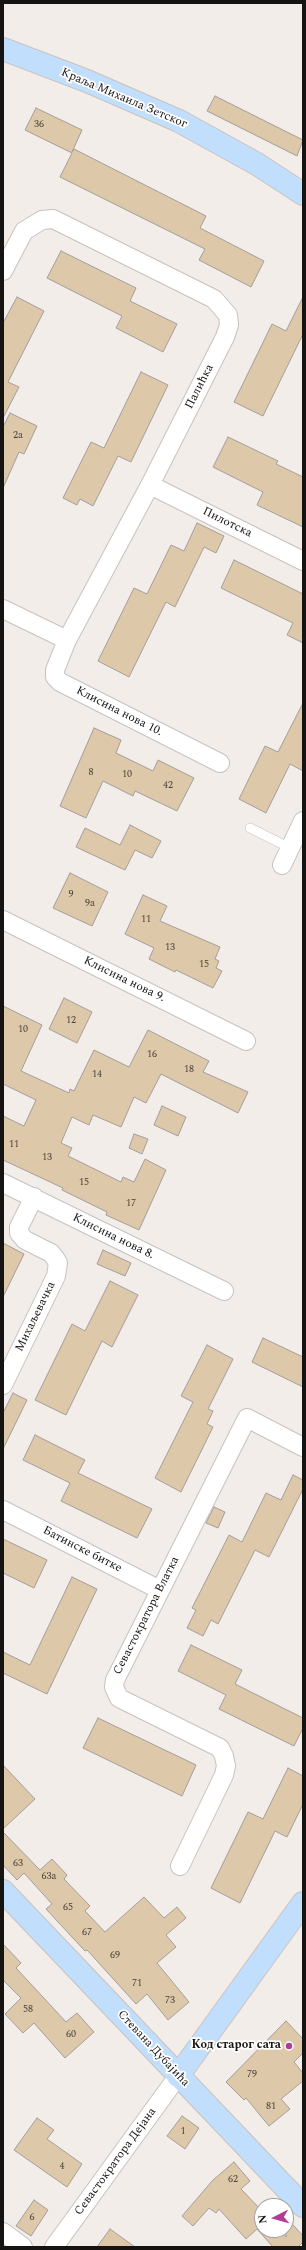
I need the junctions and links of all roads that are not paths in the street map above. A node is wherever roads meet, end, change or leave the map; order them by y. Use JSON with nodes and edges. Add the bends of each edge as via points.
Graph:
{"nodes":[{"id":1,"x":3,"y":49,"type":"edge"},
{"id":2,"x":303,"y":194,"type":"edge"},
{"id":3,"x":3,"y":271,"type":"edge"},
{"id":4,"x":150,"y":485,"type":"junction"},
{"id":5,"x":303,"y":561,"type":"edge"},
{"id":6,"x":3,"y":609,"type":"edge"},
{"id":7,"x":67,"y":640,"type":"junction"},
{"id":8,"x":220,"y":763,"type":"dead end"},
{"id":9,"x":303,"y":821,"type":"edge"},
{"id":10,"x":250,"y":828,"type":"dead end"},
{"id":11,"x":290,"y":848,"type":"junction"},
{"id":12,"x":282,"y":865,"type":"dead end"},
{"id":13,"x":3,"y":920,"type":"edge"},
{"id":14,"x":246,"y":1041,"type":"dead end"},
{"id":15,"x":3,"y":1183,"type":"edge"},
{"id":16,"x":34,"y":1197,"type":"junction"},
{"id":17,"x":224,"y":1291,"type":"dead end"},
{"id":18,"x":3,"y":1385,"type":"edge"},
{"id":19,"x":303,"y":1447,"type":"edge"},
{"id":20,"x":3,"y":1510,"type":"edge"},
{"id":21,"x":160,"y":1590,"type":"junction"},
{"id":22,"x":180,"y":1866,"type":"dead end"},
{"id":23,"x":3,"y":1891,"type":"edge"},
{"id":24,"x":303,"y":1903,"type":"edge"},
{"id":25,"x":178,"y":2076,"type":"junction"},
{"id":26,"x":303,"y":2206,"type":"edge"},
{"id":27,"x":3,"y":2232,"type":"edge"},
{"id":28,"x":24,"y":2247,"type":"edge"},
{"id":29,"x":54,"y":2247,"type":"edge"}],
"edges":[{"from":1,"to":2,"type":"street","name":"Краља Михаила Зетског","via":[[87,81],[179,121],[257,164]]},
{"from":3,"to":4,"type":"street","name":"Палићка","via":[[24,231],[42,220],[53,219],[214,299],[223,307],[228,315],[229,325],[225,338]]},
{"from":4,"to":5,"type":"street","name":"Пилотска"},
{"from":4,"to":7,"type":"street","name":"Палићка"},
{"from":6,"to":7,"type":"street"},
{"from":7,"to":8,"type":"street","name":"Клисина нова 10.","via":[[55,670],[55,678]]},
{"from":9,"to":11,"type":"street"},
{"from":10,"to":11,"type":"lane"},
{"from":11,"to":12,"type":"street"},
{"from":13,"to":14,"type":"street","name":"Клисина нова 9."},
{"from":15,"to":16,"type":"street","name":"Клисина нова 8."},
{"from":16,"to":17,"type":"street","name":"Клисина нова 8."},
{"from":16,"to":18,"type":"street","name":"Михаљевачка","via":[[19,1227],[19,1233],[25,1240],[51,1253],[58,1263],[57,1270]]},
{"from":19,"to":21,"type":"street","name":"Севастократора Влатка","via":[[247,1418]]},
{"from":20,"to":21,"type":"street","name":"Батинске битке"},
{"from":21,"to":22,"type":"street","name":"Севастократора Влатка","via":[[115,1680],[116,1692],[119,1698],[220,1748],[226,1766]]},
{"from":23,"to":25,"type":"street","name":"Стевана Дубајића"},
{"from":24,"to":25,"type":"street"},
{"from":25,"to":26,"type":"street","name":"Стевана Дубајића"},
{"from":25,"to":29,"type":"street","name":"Севастократора Дејана"},
{"from":27,"to":28,"type":"street"}]}
